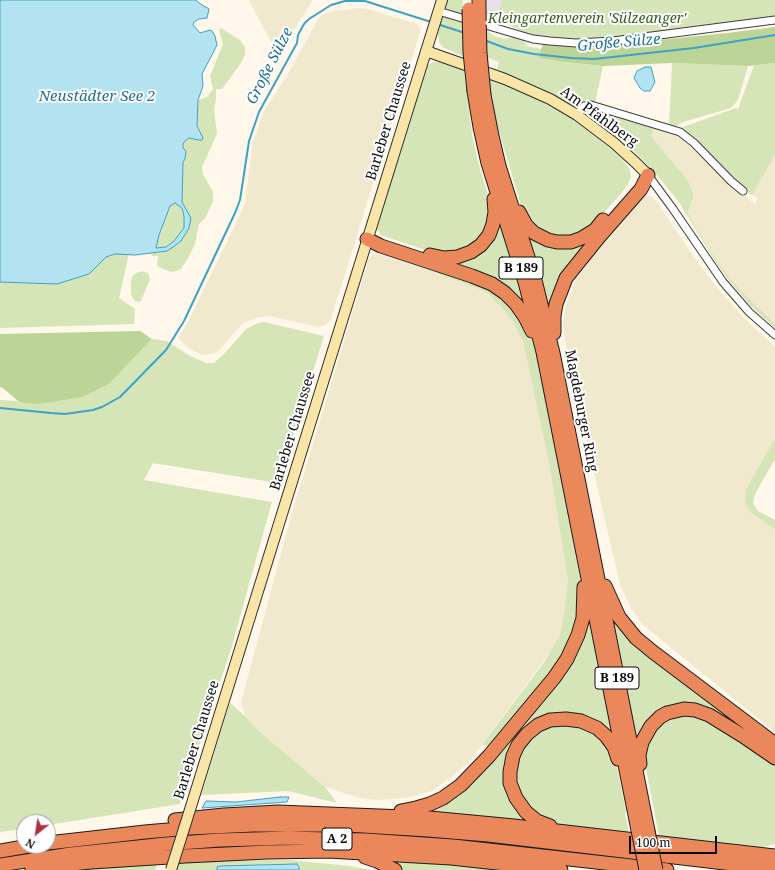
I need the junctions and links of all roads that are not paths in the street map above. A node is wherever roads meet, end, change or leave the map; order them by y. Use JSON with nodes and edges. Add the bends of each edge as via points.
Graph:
{"nodes":[{"id":1,"x":442,"y":0,"type":"edge"},
{"id":2,"x":474,"y":5,"type":"edge"},
{"id":3,"x":436,"y":19,"type":"junction"},
{"id":4,"x":775,"y":20,"type":"edge"},
{"id":5,"x":426,"y":51,"type":"junction"},
{"id":6,"x":479,"y":93,"type":"junction"},
{"id":7,"x":577,"y":116,"type":"junction"},
{"id":8,"x":488,"y":163,"type":"junction"},
{"id":9,"x":648,"y":175,"type":"junction"},
{"id":10,"x":503,"y":180,"type":"junction"},
{"id":11,"x":743,"y":191,"type":"dead end"},
{"id":12,"x":367,"y":239,"type":"junction"},
{"id":13,"x":775,"y":335,"type":"edge"},
{"id":14,"x":552,"y":375,"type":"junction"},
{"id":15,"x":587,"y":550,"type":"junction"},
{"id":16,"x":775,"y":744,"type":"edge"},
{"id":17,"x":775,"y":758,"type":"edge"},
{"id":18,"x":637,"y":802,"type":"junction"},
{"id":19,"x":369,"y":815,"type":"junction"},
{"id":20,"x":643,"y":831,"type":"junction"},
{"id":21,"x":145,"y":832,"type":"junction"},
{"id":22,"x":579,"y":834,"type":"junction"},
{"id":23,"x":56,"y":842,"type":"edge"},
{"id":24,"x":16,"y":848,"type":"edge"},
{"id":25,"x":775,"y":848,"type":"edge"},
{"id":26,"x":0,"y":851,"type":"edge"},
{"id":27,"x":328,"y":851,"type":"junction"},
{"id":28,"x":736,"y":852,"type":"junction"},
{"id":29,"x":775,"y":856,"type":"edge"},
{"id":30,"x":4,"y":864,"type":"edge"},
{"id":31,"x":775,"y":869,"type":"edge"},
{"id":32,"x":171,"y":870,"type":"edge"},
{"id":33,"x":394,"y":870,"type":"edge"},
{"id":34,"x":561,"y":870,"type":"edge"},
{"id":35,"x":646,"y":870,"type":"edge"},
{"id":36,"x":656,"y":870,"type":"edge"},
{"id":37,"x":666,"y":870,"type":"edge"}],
"edges":[{"from":1,"to":3,"type":"street","name":"Barleber Chaussee"},
{"from":2,"to":6,"type":"highway","name":"Magdeburger Ring","number":"B 189","bridge":true,"via":[[480,53]]},
{"from":3,"to":4,"type":"street","via":[[550,42],[576,43],[613,41]]},
{"from":3,"to":5,"type":"street","name":"Barleber Chaussee"},
{"from":5,"to":7,"type":"street","name":"Am Pfahlberg","via":[[524,86]]},
{"from":5,"to":12,"type":"street","name":"Barleber Chaussee"},
{"from":6,"to":8,"type":"highway","name":"Magdeburger Ring","number":"B 189","via":[[480,127]]},
{"from":6,"to":10,"type":"highway","name":"Magdeburger Ring","number":"B 189"},
{"from":7,"to":9,"type":"street","name":"Am Pfahlberg","via":[[614,143]]},
{"from":7,"to":11,"type":"street","via":[[583,107],[590,105],[680,132]]},
{"from":8,"to":12,"type":"highway","via":[[486,170],[494,203],[494,219],[486,239],[471,252],[444,258],[384,240]]},
{"from":8,"to":14,"type":"highway","name":"Magdeburger Ring","number":"B 189"},
{"from":9,"to":10,"type":"highway","via":[[635,183],[595,230],[582,238],[566,242],[548,240],[530,229],[520,216],[510,187]]},
{"from":9,"to":13,"type":"street","name":"Am Pfahlberg","via":[[726,286],[749,312]]},
{"from":9,"to":14,"type":"highway","via":[[641,189],[578,262],[562,287],[554,316],[561,370]]},
{"from":10,"to":14,"type":"highway","name":"Magdeburger Ring","number":"B 189","via":[[536,283]]},
{"from":12,"to":14,"type":"highway","via":[[477,278],[501,290],[525,317],[533,333],[541,366]]},
{"from":12,"to":32,"type":"street","name":"Barleber Chaussee","bridge":true},
{"from":14,"to":15,"type":"highway","name":"Magdeburger Ring","number":"B 189"},
{"from":15,"to":16,"type":"highway","via":[[613,605],[623,623],[634,635]]},
{"from":15,"to":18,"type":"highway","name":"Magdeburger Ring","number":"B 189"},
{"from":15,"to":19,"type":"highway","via":[[582,624],[576,642],[554,678],[474,774],[456,789],[443,798],[420,807]]},
{"from":17,"to":18,"type":"highway","via":[[709,715],[690,709],[672,712],[655,722],[642,742],[640,761],[646,794]]},
{"from":18,"to":20,"type":"highway","name":"Magdeburger Ring","number":"B 189"},
{"from":18,"to":22,"type":"highway","via":[[627,798],[614,747],[597,728],[581,721],[566,719],[550,720],[538,725],[523,738],[513,756],[510,778],[514,793],[522,808],[537,821]]},
{"from":19,"to":21,"type":"highway","via":[[278,812],[240,814],[176,820]]},
{"from":19,"to":22,"type":"highway","via":[[459,820]]},
{"from":20,"to":35,"type":"highway","number":"B 189","bridge":true},
{"from":20,"to":36,"type":"highway","number":"B 189","bridge":true},
{"from":21,"to":23,"type":"highway","number":"A 2"},
{"from":21,"to":31,"type":"highway","number":"A 2","via":[[253,825],[388,827],[488,835]]},
{"from":22,"to":28,"type":"highway"},
{"from":24,"to":26,"type":"highway"},
{"from":25,"to":28,"type":"highway"},
{"from":27,"to":30,"type":"highway","via":[[185,856],[33,868]]},
{"from":27,"to":33,"type":"highway","via":[[368,858]]},
{"from":27,"to":34,"type":"highway","via":[[451,858]]},
{"from":28,"to":29,"type":"highway"},
{"from":30,"to":37,"type":"highway","number":"A 2","via":[[166,844],[302,838],[453,846]]}]}
